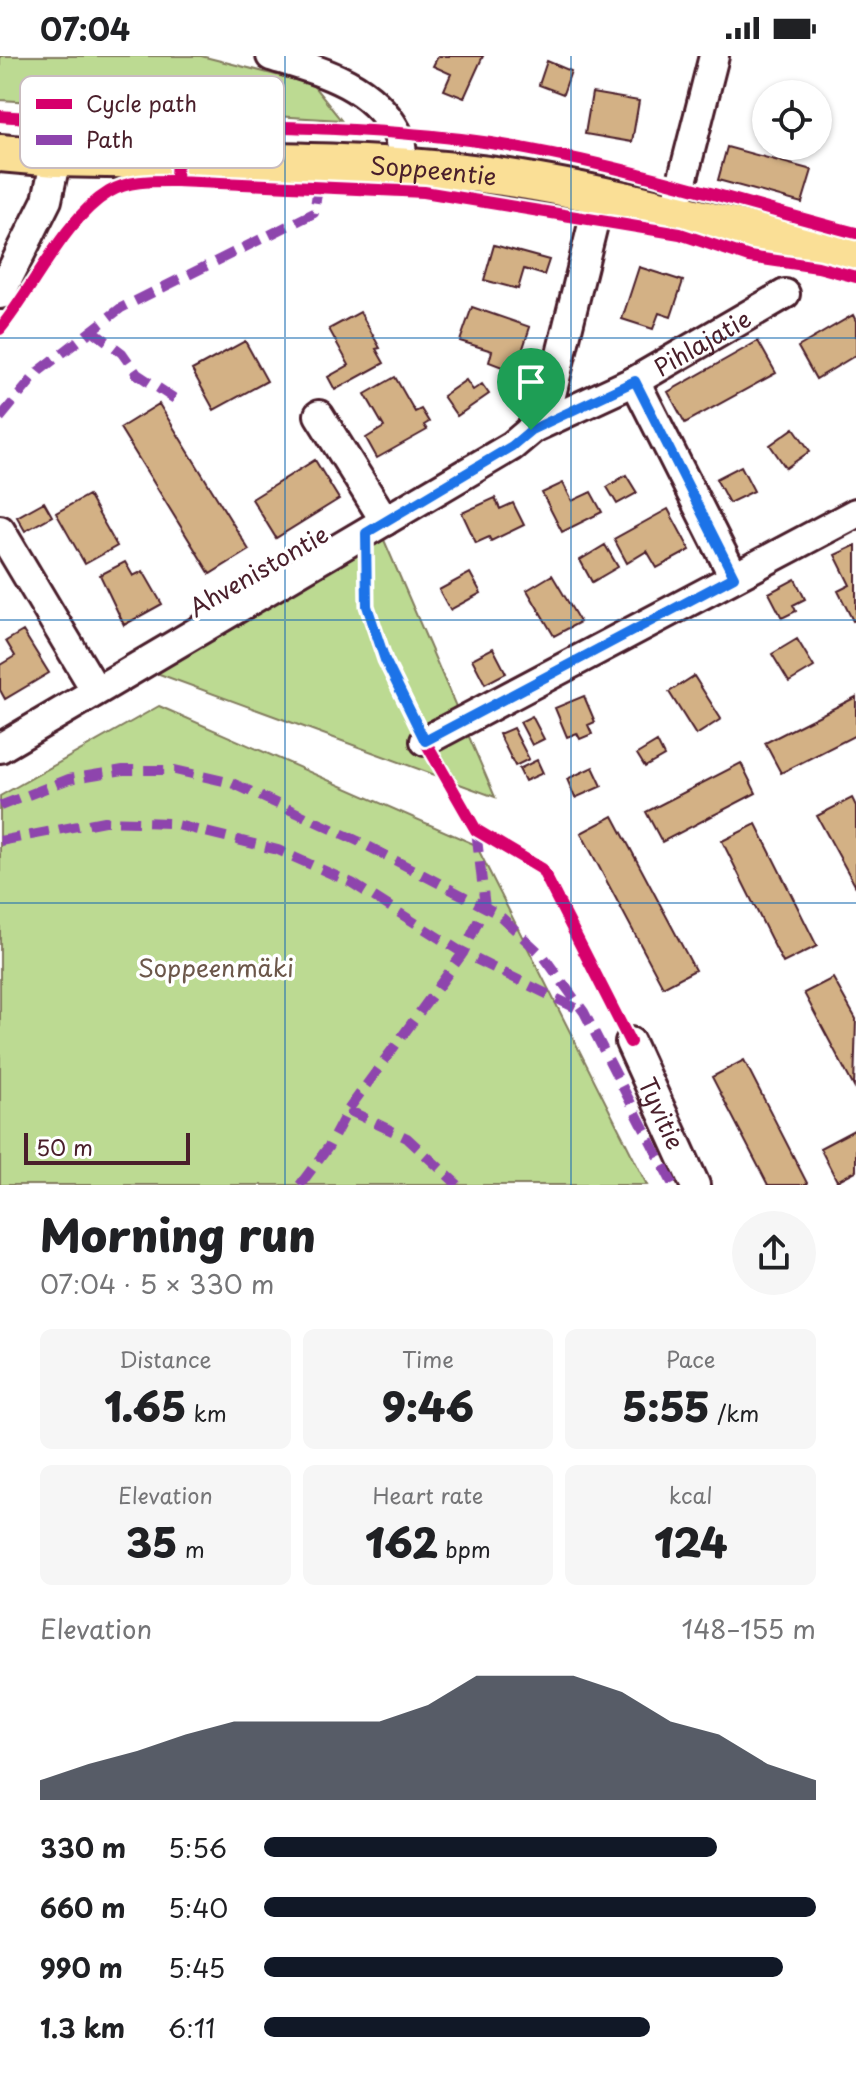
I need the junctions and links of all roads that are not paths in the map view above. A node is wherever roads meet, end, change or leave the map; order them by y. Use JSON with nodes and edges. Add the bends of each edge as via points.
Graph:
{"nodes":[{"id":1,"x":271,"y":56,"type":"edge"},
{"id":2,"x":714,"y":56,"type":"edge"},
{"id":3,"x":0,"y":153,"type":"edge"},
{"id":4,"x":20,"y":155,"type":"edge"},
{"id":5,"x":284,"y":165,"type":"edge"},
{"id":6,"x":54,"y":168,"type":"edge"},
{"id":7,"x":403,"y":168,"type":"junction"},
{"id":8,"x":600,"y":196,"type":"junction"},
{"id":9,"x":674,"y":213,"type":"junction"},
{"id":10,"x":856,"y":258,"type":"edge"},
{"id":11,"x":0,"y":294,"type":"edge"},
{"id":12,"x":785,"y":294,"type":"dead end"},
{"id":13,"x":635,"y":381,"type":"junction"},
{"id":14,"x":319,"y":415,"type":"dead end"},
{"id":15,"x":531,"y":430,"type":"junction"},
{"id":16,"x":856,"y":513,"type":"edge"},
{"id":17,"x":385,"y":521,"type":"junction"},
{"id":18,"x":0,"y":530,"type":"edge"},
{"id":19,"x":734,"y":577,"type":"junction"},
{"id":20,"x":95,"y":689,"type":"junction"},
{"id":21,"x":425,"y":741,"type":"dead end"},
{"id":22,"x":0,"y":748,"type":"edge"},
{"id":23,"x":630,"y":1042,"type":"dead end"},
{"id":24,"x":695,"y":1185,"type":"edge"}],
"edges":[{"from":1,"to":7,"type":"street","via":[[326,72],[371,96],[398,133]]},
{"from":2,"to":9,"type":"street"},
{"from":3,"to":4,"type":"main road","name":"Soppeentie"},
{"from":5,"to":7,"type":"main road","name":"Soppeentie"},
{"from":6,"to":11,"type":"street","via":[[47,200]]},
{"from":7,"to":8,"type":"main road","name":"Soppeentie","via":[[502,177]]},
{"from":8,"to":9,"type":"main road","name":"Soppeentie"},
{"from":8,"to":15,"type":"street","name":"Ahvenistontie","via":[[562,360],[550,399]]},
{"from":9,"to":10,"type":"main road","name":"Soppeentie"},
{"from":12,"to":13,"type":"street","name":"Pihlajatie"},
{"from":13,"to":15,"type":"street","name":"Pihlajatie"},
{"from":13,"to":19,"type":"street"},
{"from":14,"to":17,"type":"street"},
{"from":15,"to":17,"type":"street","name":"Ahvenistontie"},
{"from":16,"to":19,"type":"street"},
{"from":17,"to":20,"type":"street","name":"Ahvenistontie"},
{"from":18,"to":20,"type":"street"},
{"from":19,"to":21,"type":"street"},
{"from":20,"to":22,"type":"street","name":"Ahvenistontie"},
{"from":23,"to":24,"type":"street","name":"Tyvitie"}]}
